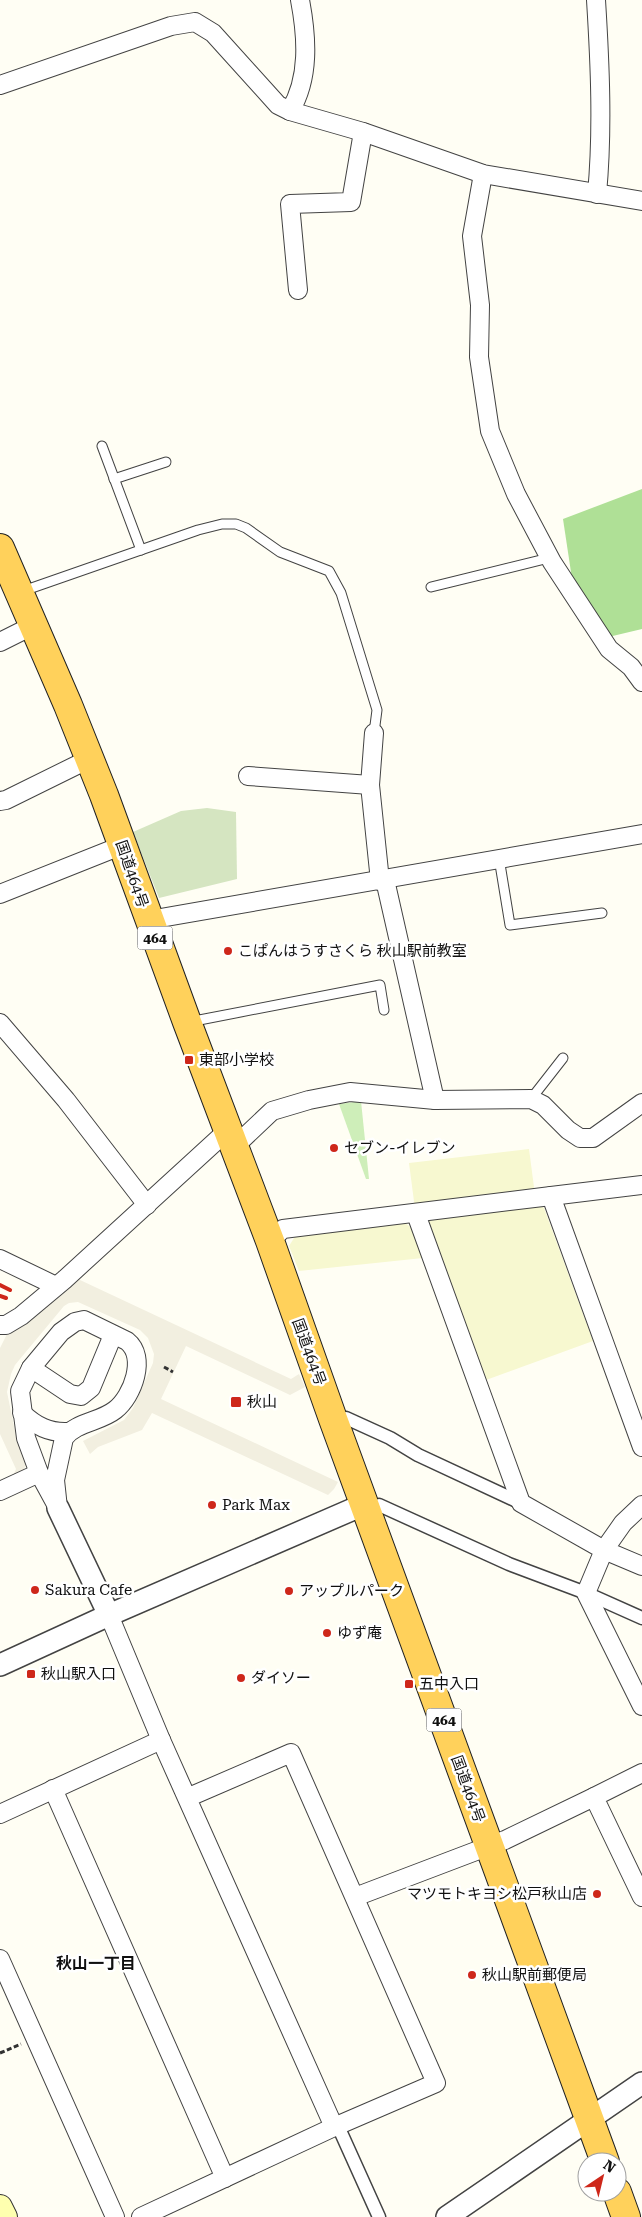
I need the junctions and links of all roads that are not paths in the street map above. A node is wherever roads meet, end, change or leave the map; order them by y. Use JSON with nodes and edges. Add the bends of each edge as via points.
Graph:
{"nodes":[{"id":1,"x":300,"y":0,"type":"edge"},
{"id":2,"x":596,"y":0,"type":"edge"},
{"id":3,"x":0,"y":85,"type":"edge"},
{"id":4,"x":290,"y":111,"type":"junction"},
{"id":5,"x":363,"y":132,"type":"junction"},
{"id":6,"x":483,"y":174,"type":"junction"},
{"id":7,"x":597,"y":194,"type":"junction"},
{"id":8,"x":642,"y":201,"type":"edge"},
{"id":9,"x":298,"y":290,"type":"dead end"},
{"id":10,"x":102,"y":446,"type":"dead end"},
{"id":11,"x":166,"y":462,"type":"dead end"},
{"id":12,"x":114,"y":479,"type":"junction"},
{"id":13,"x":0,"y":548,"type":"edge"},
{"id":14,"x":141,"y":550,"type":"junction"},
{"id":15,"x":549,"y":558,"type":"junction"},
{"id":16,"x":431,"y":588,"type":"dead end"},
{"id":17,"x":20,"y":593,"type":"junction"},
{"id":18,"x":34,"y":625,"type":"junction"},
{"id":19,"x":0,"y":642,"type":"edge"},
{"id":20,"x":642,"y":682,"type":"edge"},
{"id":21,"x":374,"y":733,"type":"joint"},
{"id":22,"x":92,"y":762,"type":"junction"},
{"id":23,"x":248,"y":776,"type":"dead end"},
{"id":24,"x":370,"y":785,"type":"junction"},
{"id":25,"x":0,"y":800,"type":"edge"},
{"id":26,"x":642,"y":834,"type":"edge"},
{"id":27,"x":122,"y":845,"type":"junction"},
{"id":28,"x":499,"y":858,"type":"junction"},
{"id":29,"x":383,"y":880,"type":"junction"},
{"id":30,"x":0,"y":894,"type":"edge"},
{"id":31,"x":602,"y":913,"type":"dead end"},
{"id":32,"x":149,"y":920,"type":"junction"},
{"id":33,"x":384,"y":1010,"type":"dead end"},
{"id":34,"x":187,"y":1022,"type":"junction"},
{"id":35,"x":0,"y":1024,"type":"edge"},
{"id":36,"x":563,"y":1058,"type":"dead end"},
{"id":37,"x":531,"y":1099,"type":"junction"},
{"id":38,"x":435,"y":1100,"type":"junction"},
{"id":39,"x":642,"y":1104,"type":"edge"},
{"id":40,"x":231,"y":1139,"type":"junction"},
{"id":41,"x":642,"y":1185,"type":"edge"},
{"id":42,"x":551,"y":1196,"type":"junction"},
{"id":43,"x":147,"y":1205,"type":"junction"},
{"id":44,"x":416,"y":1214,"type":"junction"},
{"id":45,"x":270,"y":1241,"type":"junction"},
{"id":46,"x":0,"y":1259,"type":"edge"},
{"id":47,"x":56,"y":1286,"type":"junction"},
{"id":48,"x":0,"y":1325,"type":"edge"},
{"id":49,"x":113,"y":1334,"type":"junction"},
{"id":50,"x":31,"y":1368,"type":"junction"},
{"id":51,"x":22,"y":1412,"type":"junction"},
{"id":52,"x":346,"y":1418,"type":"dead end"},
{"id":53,"x":68,"y":1432,"type":"junction"},
{"id":54,"x":642,"y":1447,"type":"edge"},
{"id":55,"x":39,"y":1473,"type":"junction"},
{"id":56,"x":0,"y":1491,"type":"edge"},
{"id":57,"x":521,"y":1503,"type":"junction"},
{"id":58,"x":372,"y":1504,"type":"junction"},
{"id":59,"x":642,"y":1506,"type":"edge"},
{"id":60,"x":58,"y":1508,"type":"junction"},
{"id":61,"x":604,"y":1550,"type":"junction"},
{"id":62,"x":642,"y":1566,"type":"edge"},
{"id":63,"x":586,"y":1593,"type":"junction"},
{"id":64,"x":109,"y":1615,"type":"junction"},
{"id":65,"x":642,"y":1618,"type":"edge"},
{"id":66,"x":0,"y":1665,"type":"edge"},
{"id":67,"x":642,"y":1706,"type":"edge"},
{"id":68,"x":162,"y":1740,"type":"junction"},
{"id":69,"x":642,"y":1773,"type":"edge"},
{"id":70,"x":54,"y":1790,"type":"junction"},
{"id":71,"x":188,"y":1797,"type":"junction"},
{"id":72,"x":594,"y":1797,"type":"junction"},
{"id":73,"x":0,"y":1814,"type":"edge"},
{"id":74,"x":489,"y":1846,"type":"junction"},
{"id":75,"x":355,"y":1897,"type":"junction"},
{"id":76,"x":642,"y":1897,"type":"edge"},
{"id":77,"x":0,"y":1959,"type":"edge"},
{"id":78,"x":642,"y":2083,"type":"edge"},
{"id":79,"x":589,"y":2119,"type":"junction"},
{"id":80,"x":336,"y":2126,"type":"junction"},
{"id":81,"x":601,"y":2152,"type":"edge"},
{"id":82,"x":226,"y":2178,"type":"junction"},
{"id":83,"x":620,"y":2202,"type":"edge"},
{"id":84,"x":0,"y":2207,"type":"edge"},
{"id":85,"x":5,"y":2217,"type":"edge"},
{"id":86,"x":115,"y":2217,"type":"edge"},
{"id":87,"x":141,"y":2217,"type":"edge"},
{"id":88,"x":379,"y":2217,"type":"edge"},
{"id":89,"x":447,"y":2217,"type":"edge"},
{"id":90,"x":626,"y":2217,"type":"edge"}],
"edges":[{"from":1,"to":4,"type":"street","via":[[305,25],[305,67],[299,97]]},
{"from":2,"to":7,"type":"street","via":[[600,67]]},
{"from":3,"to":4,"type":"street","via":[[171,26],[195,22],[213,33],[278,105]]},
{"from":4,"to":5,"type":"street"},
{"from":5,"to":6,"type":"street"},
{"from":5,"to":9,"type":"street","via":[[351,202],[290,204]]},
{"from":6,"to":7,"type":"street"},
{"from":6,"to":15,"type":"street","via":[[472,236],[480,305],[479,357],[490,431],[516,494]]},
{"from":7,"to":8,"type":"street"},
{"from":10,"to":12,"type":"lane"},
{"from":11,"to":12,"type":"lane"},
{"from":12,"to":14,"type":"lane"},
{"from":13,"to":17,"type":"highway","name":"国道464号","number":"464"},
{"from":14,"to":17,"type":"lane"},
{"from":14,"to":21,"type":"lane","via":[[198,530],[236,524],[280,552],[329,571],[341,593],[377,710]]},
{"from":15,"to":16,"type":"lane"},
{"from":15,"to":20,"type":"street","via":[[609,649],[631,667]]},
{"from":17,"to":18,"type":"highway","name":"国道464号","number":"464"},
{"from":18,"to":19,"type":"street"},
{"from":18,"to":22,"type":"highway","name":"国道464号","number":"464"},
{"from":21,"to":24,"type":"street"},
{"from":22,"to":25,"type":"street","via":[[79,764]]},
{"from":22,"to":27,"type":"highway","name":"国道464号","number":"464"},
{"from":23,"to":24,"type":"street"},
{"from":24,"to":29,"type":"street"},
{"from":26,"to":28,"type":"street"},
{"from":27,"to":30,"type":"street"},
{"from":27,"to":32,"type":"highway","name":"国道464号","number":"464"},
{"from":28,"to":29,"type":"street"},
{"from":28,"to":31,"type":"lane","via":[[510,925]]},
{"from":29,"to":32,"type":"street"},
{"from":29,"to":38,"type":"street"},
{"from":32,"to":34,"type":"highway","name":"国道464号","number":"464"},
{"from":33,"to":34,"type":"lane","via":[[380,985]]},
{"from":34,"to":40,"type":"highway","name":"国道464号","number":"464"},
{"from":35,"to":43,"type":"street","via":[[66,1100]]},
{"from":36,"to":37,"type":"lane"},
{"from":37,"to":38,"type":"street"},
{"from":37,"to":39,"type":"street","via":[[543,1105],[580,1138],[593,1138]]},
{"from":38,"to":40,"type":"street","via":[[350,1092],[272,1111]]},
{"from":40,"to":43,"type":"street"},
{"from":40,"to":45,"type":"highway","name":"国道464号","number":"464"},
{"from":41,"to":42,"type":"street"},
{"from":42,"to":44,"type":"street"},
{"from":42,"to":54,"type":"street"},
{"from":43,"to":47,"type":"street"},
{"from":44,"to":45,"type":"street","via":[[283,1229]]},
{"from":44,"to":57,"type":"street"},
{"from":45,"to":58,"type":"highway","name":"国道464号","number":"464"},
{"from":46,"to":47,"type":"street"},
{"from":47,"to":48,"type":"street","via":[[21,1316]]},
{"from":49,"to":50,"type":"street","via":[[84,1320],[75,1322],[61,1332]]},
{"from":49,"to":50,"type":"street","via":[[91,1388],[82,1396],[70,1394]]},
{"from":49,"to":53,"type":"street","via":[[133,1346],[137,1355],[137,1371],[126,1398],[114,1411]]},
{"from":50,"to":51,"type":"street","via":[[20,1391]]},
{"from":51,"to":53,"type":"street","via":[[46,1430]]},
{"from":51,"to":55,"type":"street","via":[[26,1438]]},
{"from":52,"to":57,"type":"street"},
{"from":53,"to":60,"type":"street","via":[[61,1446],[55,1480]]},
{"from":55,"to":56,"type":"street"},
{"from":55,"to":60,"type":"street"},
{"from":57,"to":61,"type":"street"},
{"from":58,"to":63,"type":"street","via":[[509,1564]]},
{"from":58,"to":64,"type":"street"},
{"from":58,"to":74,"type":"highway","name":"国道464号","number":"464"},
{"from":59,"to":61,"type":"street","via":[[623,1523]]},
{"from":60,"to":64,"type":"street"},
{"from":61,"to":62,"type":"street"},
{"from":61,"to":63,"type":"street"},
{"from":63,"to":65,"type":"street"},
{"from":63,"to":67,"type":"street"},
{"from":64,"to":66,"type":"street"},
{"from":64,"to":68,"type":"street"},
{"from":68,"to":70,"type":"street"},
{"from":68,"to":71,"type":"street"},
{"from":69,"to":72,"type":"street"},
{"from":70,"to":73,"type":"street"},
{"from":70,"to":82,"type":"street"},
{"from":71,"to":75,"type":"street","via":[[291,1753]]},
{"from":71,"to":80,"type":"street"},
{"from":72,"to":74,"type":"street"},
{"from":72,"to":76,"type":"street"},
{"from":74,"to":75,"type":"street"},
{"from":74,"to":79,"type":"highway","name":"国道464号","number":"464"},
{"from":75,"to":80,"type":"street","via":[[436,2082]]},
{"from":77,"to":86,"type":"street"},
{"from":78,"to":79,"type":"street"},
{"from":79,"to":81,"type":"highway","name":"国道464号","number":"464"},
{"from":79,"to":89,"type":"street"},
{"from":80,"to":82,"type":"street"},
{"from":80,"to":88,"type":"street"},
{"from":82,"to":87,"type":"street"},
{"from":83,"to":90,"type":"highway"},
{"from":84,"to":85,"type":"main road"}]}
